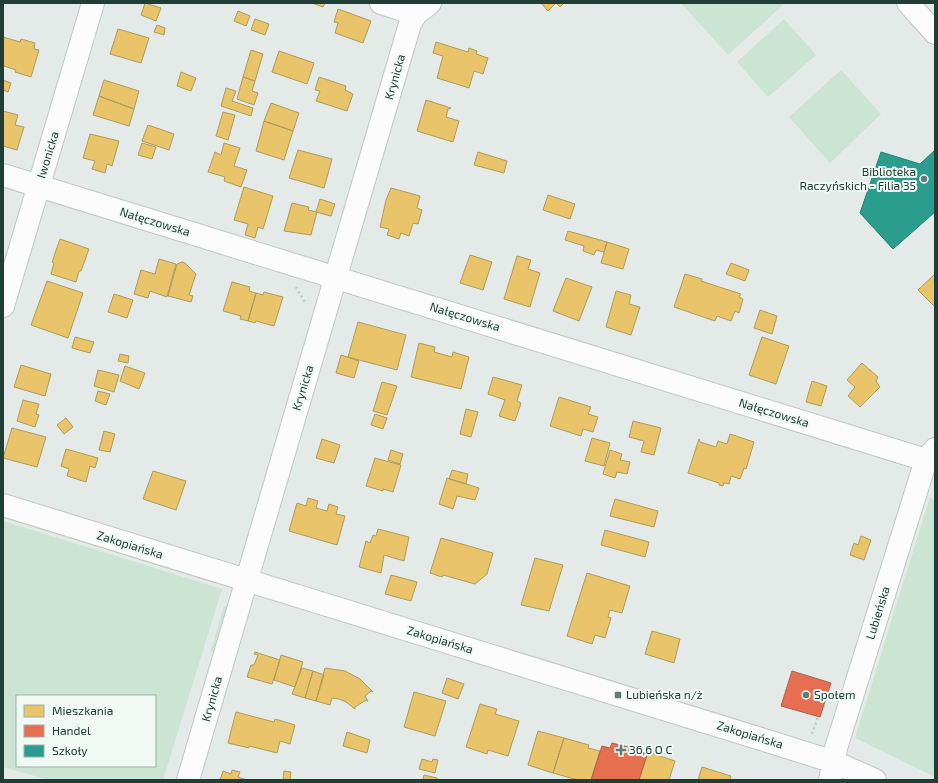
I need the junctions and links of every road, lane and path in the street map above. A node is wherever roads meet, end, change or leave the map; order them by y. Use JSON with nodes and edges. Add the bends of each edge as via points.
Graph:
{"nodes":[{"id":1,"x":93,"y":3,"type":"edge"},
{"id":2,"x":381,"y":3,"type":"edge"},
{"id":3,"x":908,"y":3,"type":"edge"},
{"id":4,"x":423,"y":9,"type":"edge"},
{"id":5,"x":935,"y":33,"type":"edge"},
{"id":6,"x":3,"y":175,"type":"edge"},
{"id":7,"x":39,"y":186,"type":"junction"},
{"id":8,"x":336,"y":278,"type":"junction"},
{"id":9,"x":3,"y":306,"type":"edge"},
{"id":10,"x":930,"y":467,"type":"edge"},
{"id":11,"x":3,"y":505,"type":"edge"},
{"id":12,"x":247,"y":581,"type":"junction"},
{"id":13,"x":818,"y":717,"type":"dead end"},
{"id":14,"x":811,"y":739,"type":"dead end"},
{"id":15,"x":832,"y":771,"type":"edge"},
{"id":16,"x":188,"y":780,"type":"edge"},
{"id":17,"x":875,"y":780,"type":"edge"}],
"edges":[{"from":1,"to":7,"type":"street","name":"Iwonicka"},
{"from":2,"to":4,"type":"street"},
{"from":3,"to":5,"type":"street"},
{"from":4,"to":8,"type":"street","name":"Krynicka","via":[[410,24]]},
{"from":6,"to":7,"type":"street","name":"Nałęczowska"},
{"from":7,"to":8,"type":"street","name":"Nałęczowska"},
{"from":7,"to":9,"type":"street","name":"Iwonicka"},
{"from":8,"to":10,"type":"street","name":"Nałęczowska"},
{"from":8,"to":12,"type":"street","name":"Krynicka"},
{"from":10,"to":15,"type":"street","name":"Lubieńska","via":[[838,740]]},
{"from":11,"to":12,"type":"street","name":"Zakopiańska"},
{"from":12,"to":15,"type":"street","name":"Zakopiańska"},
{"from":12,"to":16,"type":"street","name":"Krynicka"},
{"from":13,"to":14,"type":"path"},
{"from":15,"to":17,"type":"street","name":"Zakopiańska"}]}
